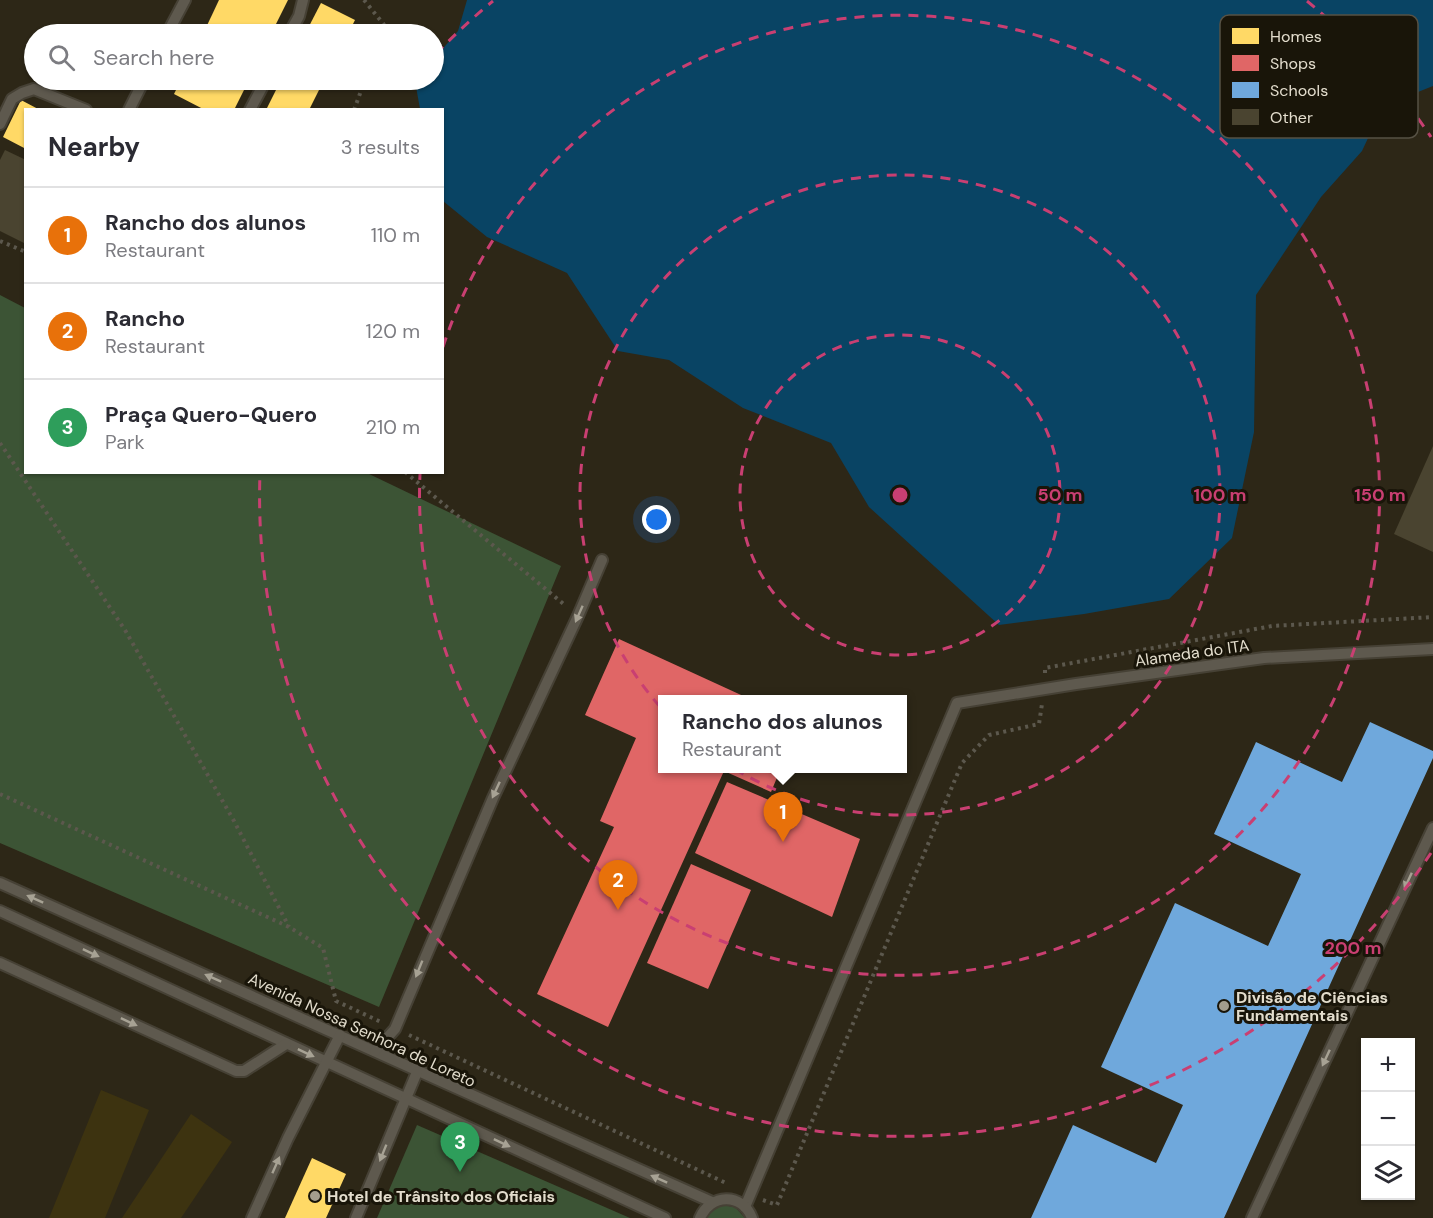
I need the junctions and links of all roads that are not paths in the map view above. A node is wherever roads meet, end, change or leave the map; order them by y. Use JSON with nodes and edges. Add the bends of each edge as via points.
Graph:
{"nodes":[{"id":1,"x":185,"y":0,"type":"edge"},
{"id":2,"x":303,"y":0,"type":"edge"},
{"id":3,"x":172,"y":24,"type":"edge"},
{"id":4,"x":295,"y":24,"type":"edge"},
{"id":5,"x":31,"y":90,"type":"edge"},
{"id":6,"x":36,"y":90,"type":"edge"},
{"id":7,"x":139,"y":90,"type":"edge"},
{"id":8,"x":261,"y":90,"type":"edge"},
{"id":9,"x":81,"y":108,"type":"edge"},
{"id":10,"x":130,"y":108,"type":"edge"},
{"id":11,"x":251,"y":108,"type":"edge"},
{"id":12,"x":0,"y":124,"type":"edge"},
{"id":13,"x":602,"y":560,"type":"dead end"},
{"id":14,"x":1433,"y":649,"type":"edge"},
{"id":15,"x":1433,"y":828,"type":"edge"},
{"id":16,"x":0,"y":884,"type":"edge"},
{"id":17,"x":0,"y":911,"type":"edge"},
{"id":18,"x":0,"y":963,"type":"edge"},
{"id":19,"x":340,"y":1035,"type":"junction"},
{"id":20,"x":286,"y":1044,"type":"junction"},
{"id":21,"x":375,"y":1051,"type":"junction"},
{"id":22,"x":326,"y":1062,"type":"junction"},
{"id":23,"x":417,"y":1072,"type":"junction"},
{"id":24,"x":405,"y":1099,"type":"junction"},
{"id":25,"x":712,"y":1203,"type":"junction"},
{"id":26,"x":752,"y":1214,"type":"edge"},
{"id":27,"x":252,"y":1218,"type":"edge"},
{"id":28,"x":356,"y":1218,"type":"edge"},
{"id":29,"x":665,"y":1218,"type":"edge"},
{"id":30,"x":700,"y":1218,"type":"edge"},
{"id":31,"x":1251,"y":1218,"type":"edge"}],
"edges":[{"from":1,"to":3,"type":"lane"},
{"from":2,"to":4,"type":"lane"},
{"from":5,"to":12,"type":"lane","via":[[12,99]]},
{"from":6,"to":9,"type":"lane"},
{"from":7,"to":10,"type":"lane"},
{"from":8,"to":11,"type":"lane"},
{"from":13,"to":21,"type":"lane","one_way":true,"via":[[493,798],[395,1029]]},
{"from":14,"to":26,"type":"lane","name":"Alameda do ITA","via":[[1264,658],[957,703],[750,1194]]},
{"from":15,"to":31,"type":"lane","one_way":true},
{"from":19,"to":16,"type":"lane","name":"Avenida Nossa Senhora de Loreto","one_way":true},
{"from":17,"to":20,"type":"lane","one_way":true},
{"from":18,"to":20,"type":"lane","one_way":true,"via":[[236,1071],[244,1071]]},
{"from":19,"to":21,"type":"lane","name":"Avenida Nossa Senhora de Loreto"},
{"from":19,"to":22,"type":"lane"},
{"from":20,"to":22,"type":"lane","one_way":true},
{"from":21,"to":23,"type":"lane","name":"Avenida Nossa Senhora de Loreto"},
{"from":22,"to":24,"type":"lane"},
{"from":27,"to":22,"type":"lane","one_way":true},
{"from":23,"to":24,"type":"lane"},
{"from":25,"to":23,"type":"lane","name":"Avenida Nossa Senhora de Loreto","one_way":true},
{"from":24,"to":28,"type":"lane","one_way":true},
{"from":24,"to":29,"type":"lane","one_way":true},
{"from":25,"to":26,"type":"lane","via":[[720,1199],[738,1201]]},
{"from":25,"to":30,"type":"lane"}]}
